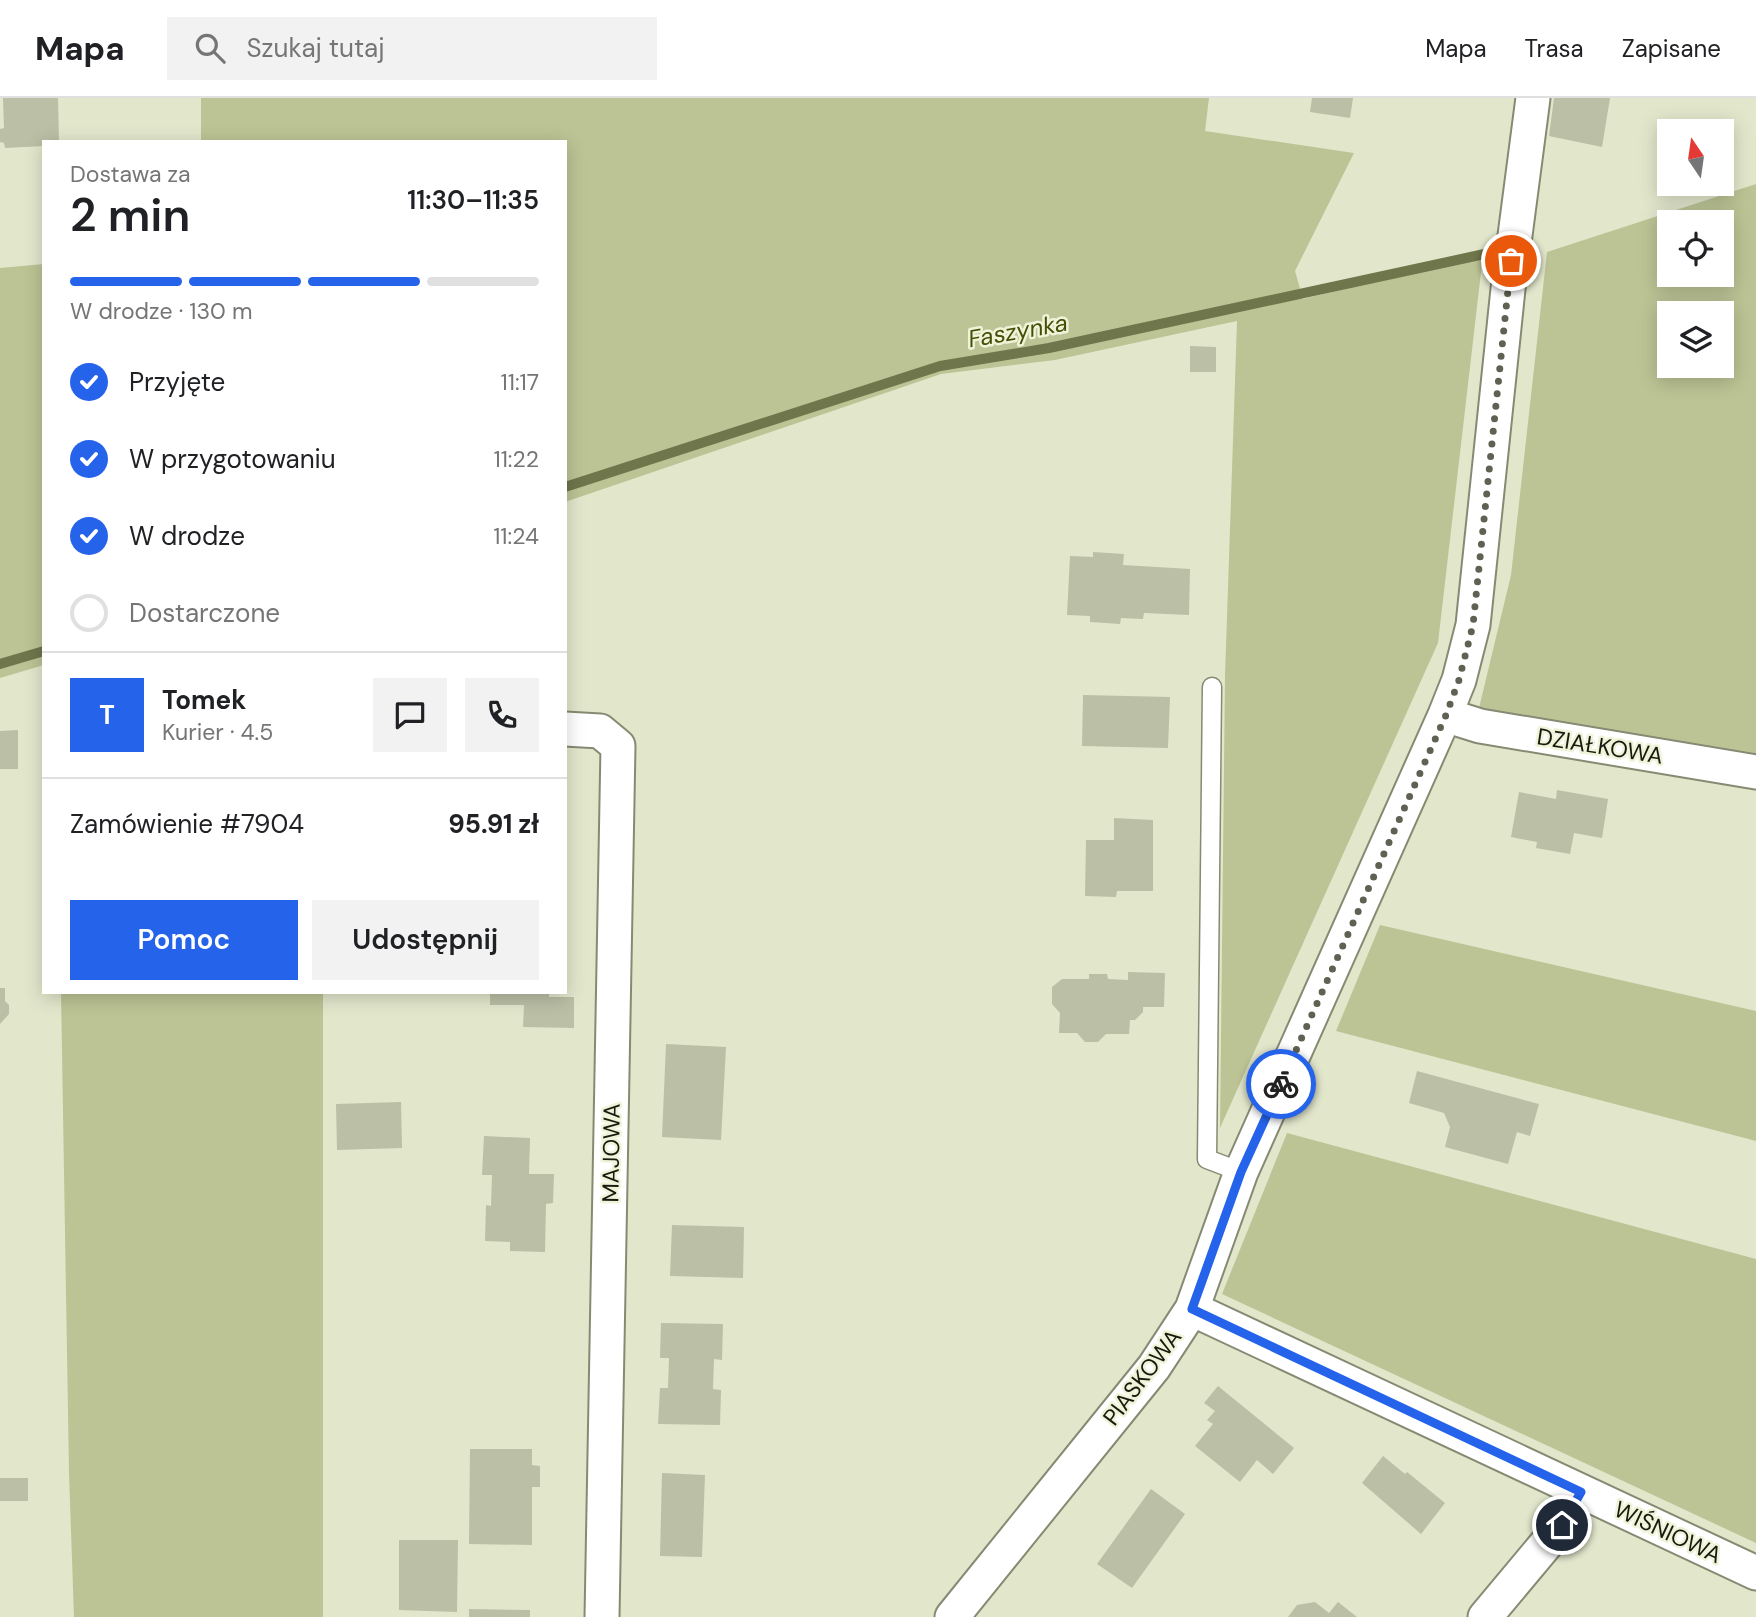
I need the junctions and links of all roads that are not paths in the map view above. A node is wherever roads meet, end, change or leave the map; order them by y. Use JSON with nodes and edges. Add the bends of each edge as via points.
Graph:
{"nodes":[{"id":1,"x":1533,"y":98,"type":"edge"},
{"id":2,"x":1212,"y":687,"type":"dead end"},
{"id":3,"x":1446,"y":715,"type":"junction"},
{"id":4,"x":567,"y":729,"type":"edge"},
{"id":5,"x":1756,"y":772,"type":"edge"},
{"id":6,"x":1241,"y":1172,"type":"junction"},
{"id":7,"x":1192,"y":1309,"type":"junction"},
{"id":8,"x":1581,"y":1492,"type":"junction"},
{"id":9,"x":1756,"y":1573,"type":"edge"},
{"id":10,"x":602,"y":1617,"type":"edge"},
{"id":11,"x":952,"y":1617,"type":"edge"},
{"id":12,"x":1485,"y":1617,"type":"edge"}],
"edges":[{"from":1,"to":3,"type":"street","name":"PIASKOWA","via":[[1473,625]]},
{"from":2,"to":6,"type":"lane","via":[[1207,1159]]},
{"from":3,"to":5,"type":"street","name":"DZIAŁKOWA","via":[[1480,726]]},
{"from":3,"to":6,"type":"street","name":"PIASKOWA"},
{"from":4,"to":10,"type":"street","name":"MAJOWA","via":[[600,731],[618,747]]},
{"from":6,"to":7,"type":"street","name":"PIASKOWA"},
{"from":7,"to":8,"type":"street","name":"WIŚNIOWA"},
{"from":7,"to":11,"type":"street","name":"PIASKOWA","via":[[1154,1367]]},
{"from":8,"to":9,"type":"street","name":"WIŚNIOWA"},
{"from":8,"to":12,"type":"street","via":[[1562,1525]]}]}
